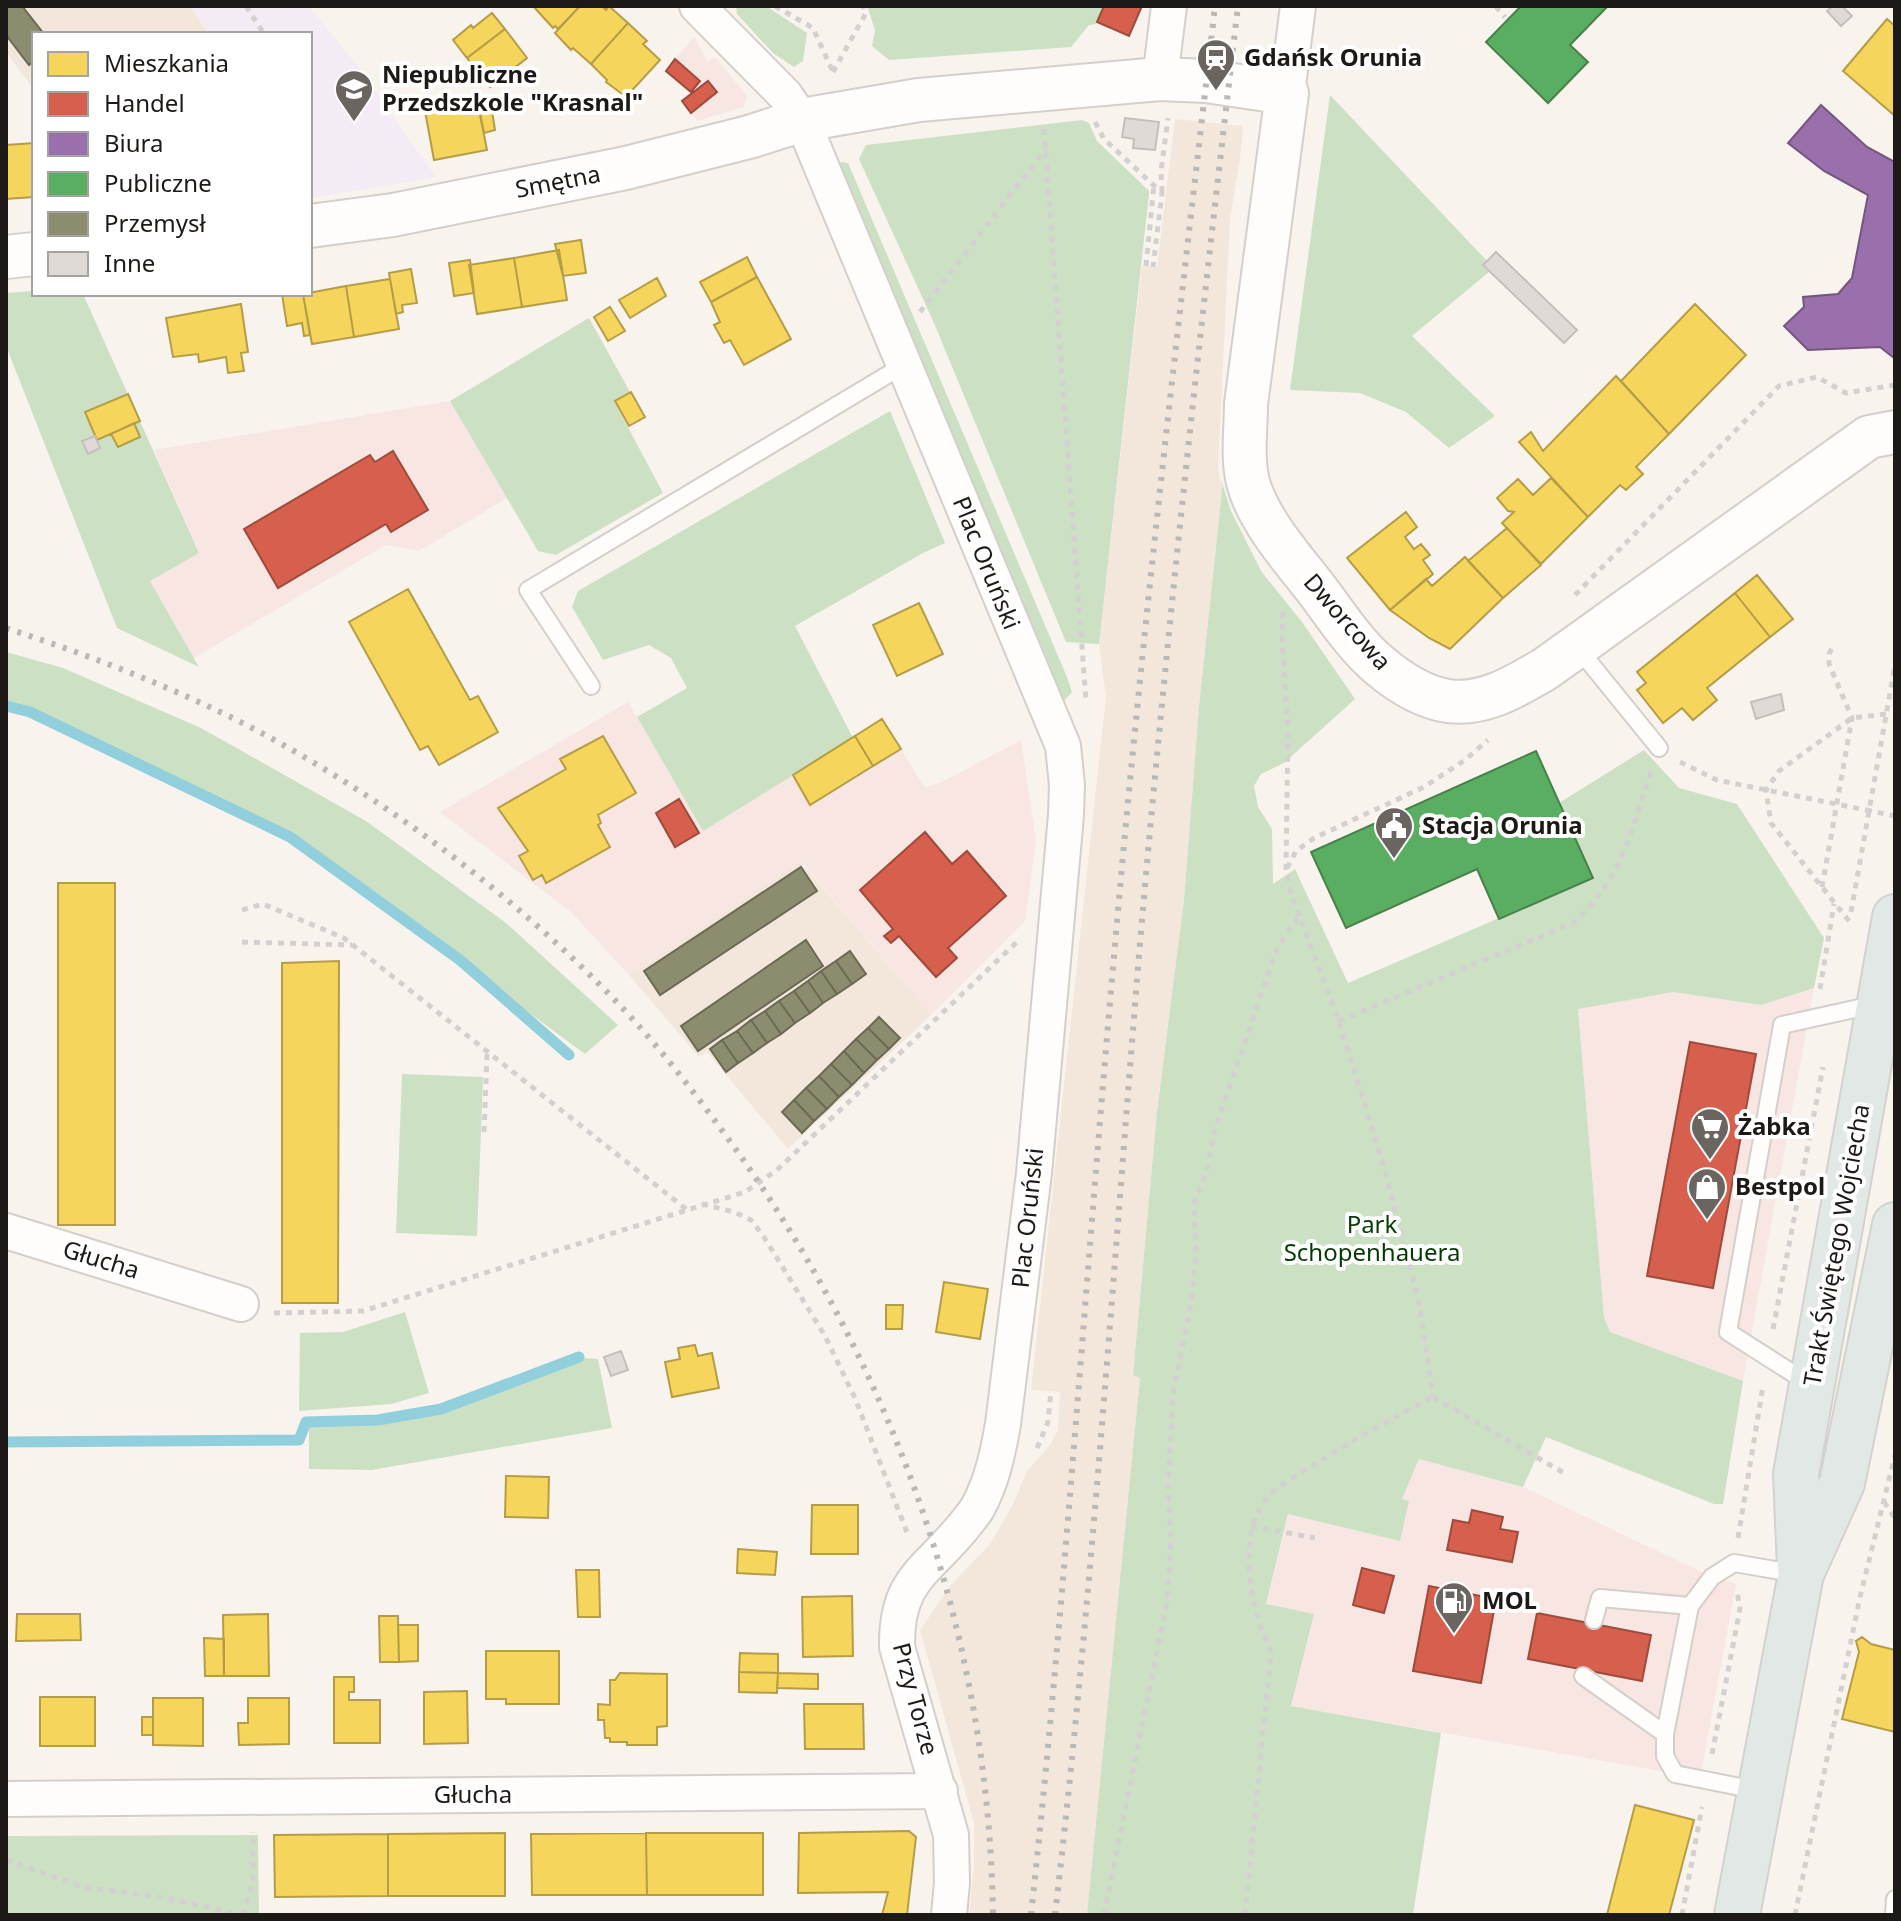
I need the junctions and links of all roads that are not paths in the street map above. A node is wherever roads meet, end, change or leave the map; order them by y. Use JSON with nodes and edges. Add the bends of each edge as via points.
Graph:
{"nodes":[{"id":1,"x":1169,"y":6,"type":"edge"},
{"id":2,"x":1298,"y":6,"type":"edge"},
{"id":3,"x":705,"y":9,"type":"edge"},
{"id":4,"x":1287,"y":93,"type":"junction"},
{"id":5,"x":1165,"y":95,"type":"junction"},
{"id":6,"x":802,"y":120,"type":"junction"},
{"id":7,"x":312,"y":226,"type":"edge"},
{"id":8,"x":32,"y":254,"type":"edge"},
{"id":9,"x":6,"y":257,"type":"edge"},
{"id":10,"x":904,"y":365,"type":"junction"},
{"id":11,"x":1895,"y":432,"type":"edge"},
{"id":12,"x":1576,"y":646,"type":"junction"},
{"id":13,"x":591,"y":686,"type":"dead end"},
{"id":14,"x":1659,"y":748,"type":"road end"},
{"id":15,"x":1895,"y":917,"type":"edge"},
{"id":16,"x":1879,"y":1004,"type":"junction"},
{"id":17,"x":1895,"y":1225,"type":"edge"},
{"id":18,"x":6,"y":1231,"type":"edge"},
{"id":19,"x":241,"y":1304,"type":"road end"},
{"id":20,"x":1812,"y":1385,"type":"junction"},
{"id":21,"x":977,"y":1509,"type":"joint"},
{"id":22,"x":1801,"y":1574,"type":"junction"},
{"id":23,"x":1690,"y":1606,"type":"junction"},
{"id":24,"x":1594,"y":1620,"type":"dead end"},
{"id":25,"x":1583,"y":1676,"type":"dead end"},
{"id":26,"x":1665,"y":1734,"type":"junction"},
{"id":27,"x":940,"y":1791,"type":"junction"},
{"id":28,"x":1760,"y":1791,"type":"junction"},
{"id":29,"x":6,"y":1799,"type":"edge"},
{"id":30,"x":1895,"y":1899,"type":"edge"},
{"id":31,"x":949,"y":1915,"type":"edge"},
{"id":32,"x":1737,"y":1915,"type":"edge"},
{"id":33,"x":1894,"y":1915,"type":"edge"}],
"edges":[{"from":1,"to":5,"type":"street"},
{"from":2,"to":4,"type":"street"},
{"from":3,"to":6,"type":"street","name":"Plac Oruński"},
{"from":4,"to":5,"type":"street","via":[[1206,81]]},
{"from":4,"to":12,"type":"street","name":"Dworcowa","via":[[1246,404],[1250,491],[1276,537],[1337,617],[1377,663],[1407,686],[1450,702],[1484,699],[1511,689]]},
{"from":5,"to":6,"type":"street","via":[[919,100]]},
{"from":6,"to":7,"type":"street","name":"Smętna","via":[[626,168],[393,215]]},
{"from":6,"to":10,"type":"street","name":"Plac Oruński"},
{"from":8,"to":9,"type":"street"},
{"from":10,"to":13,"type":"lane","via":[[528,590]]},
{"from":10,"to":21,"type":"street","name":"Plac Oruński","via":[[1063,746],[1067,785],[1034,1173],[1003,1424],[995,1466]]},
{"from":11,"to":12,"type":"street","name":"Dworcowa","via":[[1869,437]]},
{"from":12,"to":14,"type":"lane"},
{"from":15,"to":16,"type":"main road","name":"Trakt Świętego Wojciecha"},
{"from":16,"to":20,"type":"main road","name":"Trakt Świętego Wojciecha"},
{"from":16,"to":20,"type":"lane","via":[[1782,1025],[1728,1332]]},
{"from":17,"to":22,"type":"main road","name":"Trakt Świętego Wojciecha","via":[[1842,1483]]},
{"from":18,"to":19,"type":"street","name":"Głucha"},
{"from":20,"to":22,"type":"main road","name":"Trakt Świętego Wojciecha","via":[[1796,1474]]},
{"from":21,"to":27,"type":"street","name":"Przy Torze","via":[[905,1592],[897,1619],[897,1647]]},
{"from":22,"to":23,"type":"lane","via":[[1734,1563],[1712,1577]]},
{"from":22,"to":28,"type":"main road","name":"Trakt Świętego Wojciecha"},
{"from":23,"to":24,"type":"lane","via":[[1600,1598]]},
{"from":23,"to":26,"type":"lane"},
{"from":25,"to":26,"type":"lane"},
{"from":26,"to":28,"type":"lane","via":[[1665,1756],[1675,1774]]},
{"from":27,"to":29,"type":"street","name":"Głucha"},
{"from":27,"to":31,"type":"street","name":"Przy Torze","via":[[951,1835]]},
{"from":28,"to":32,"type":"main road","name":"Trakt Świętego Wojciecha"},
{"from":30,"to":33,"type":"lane"}]}
